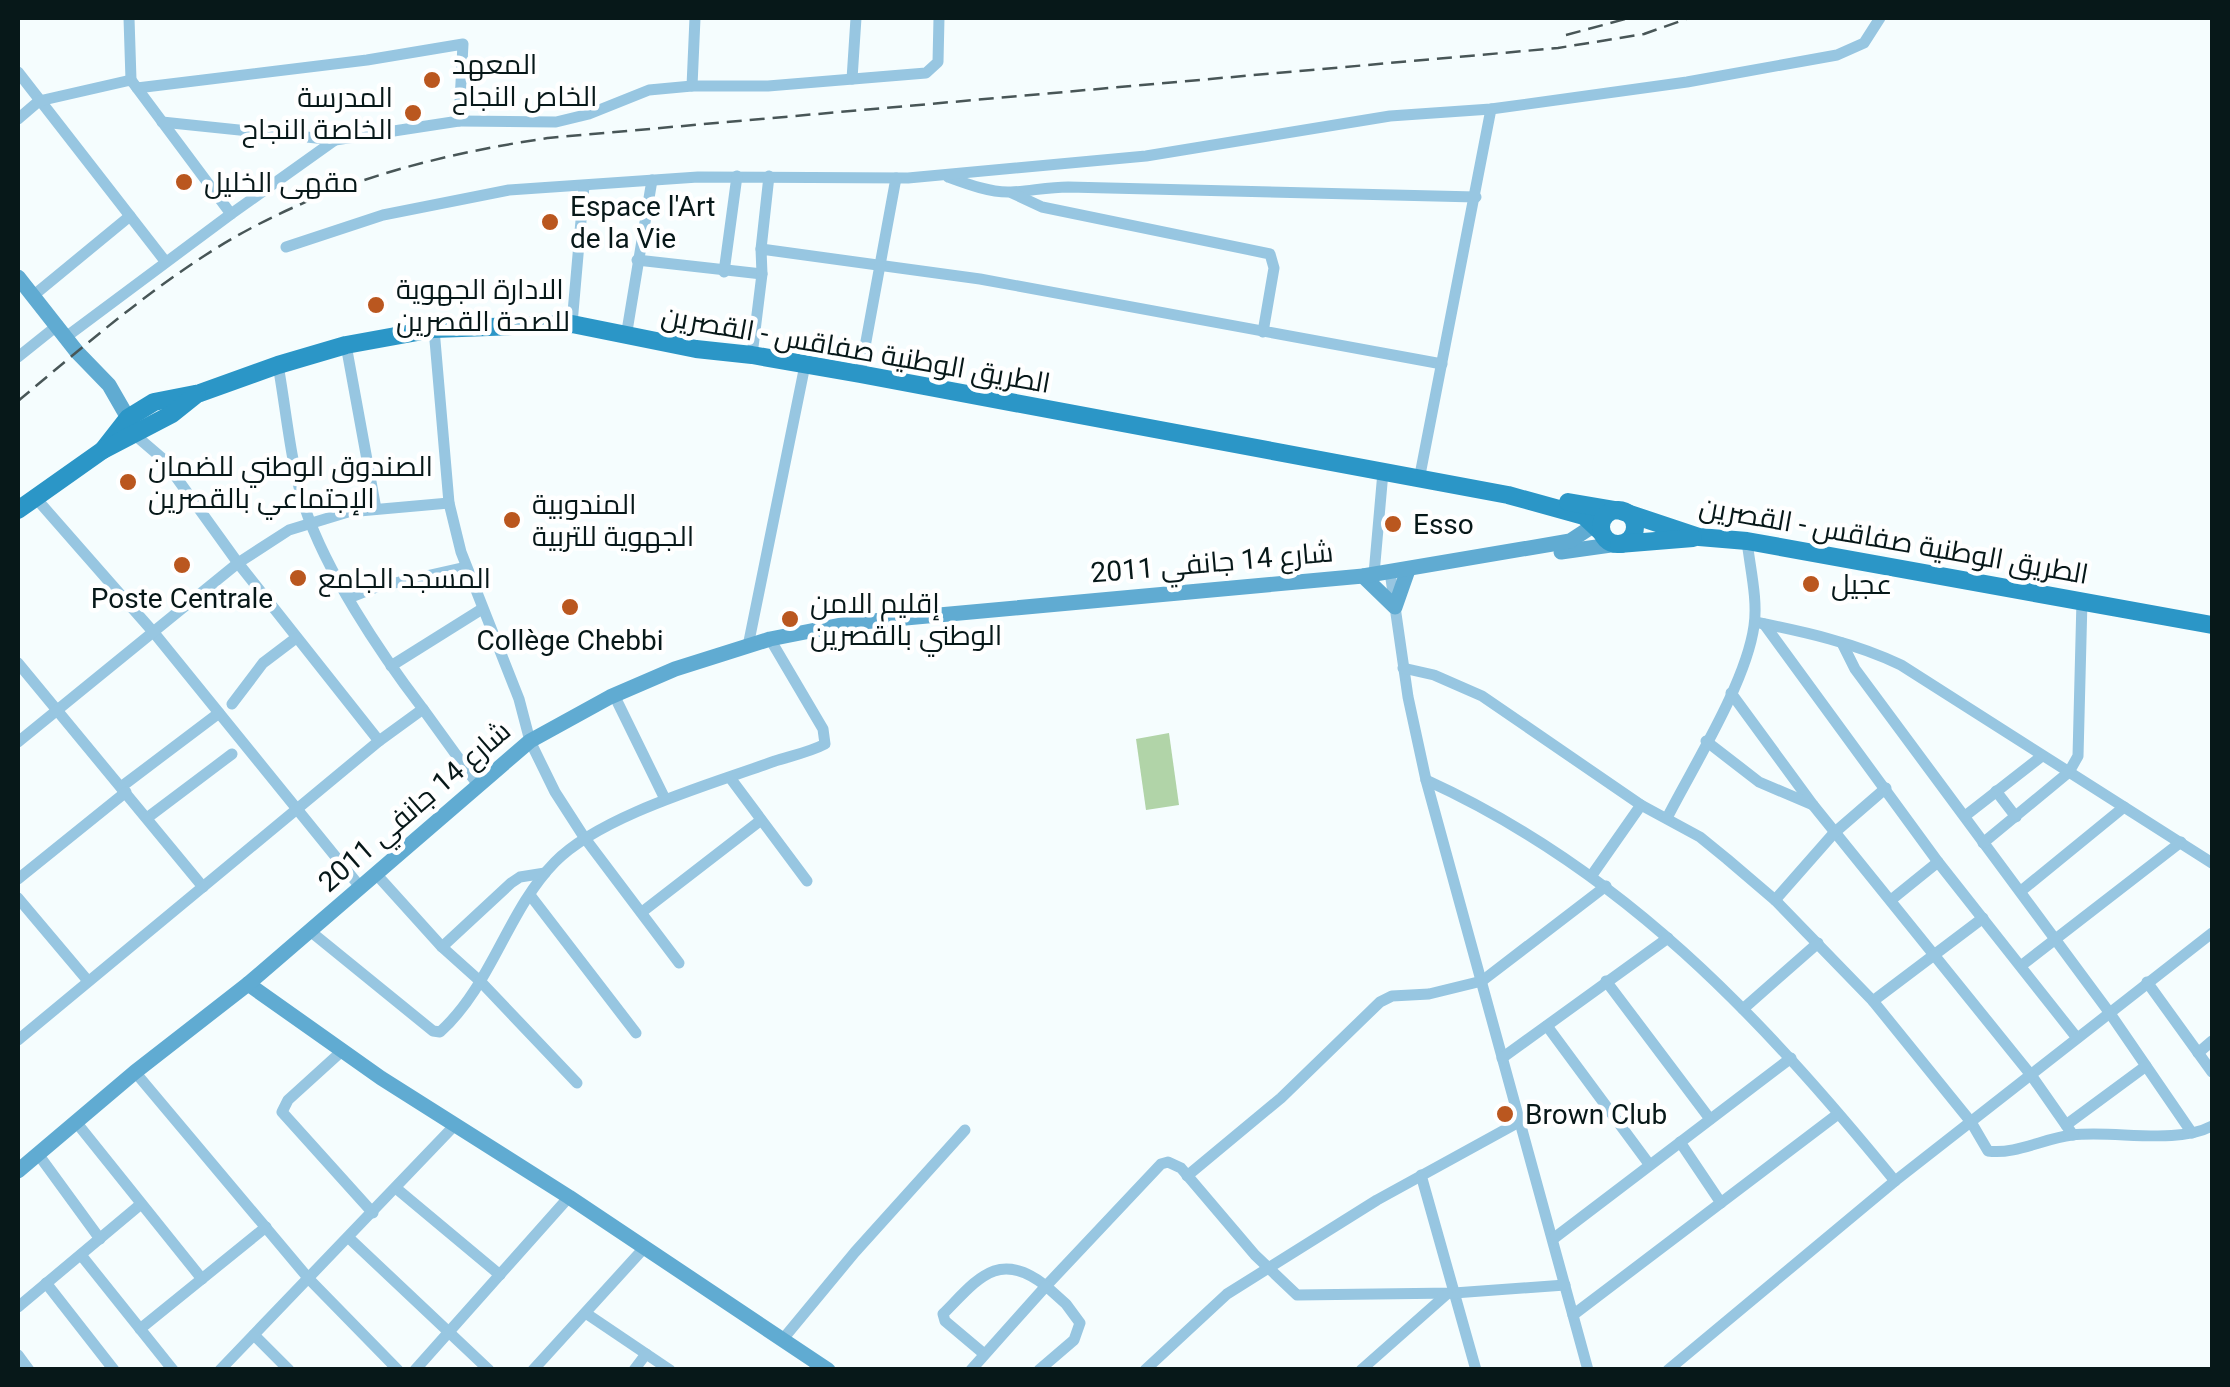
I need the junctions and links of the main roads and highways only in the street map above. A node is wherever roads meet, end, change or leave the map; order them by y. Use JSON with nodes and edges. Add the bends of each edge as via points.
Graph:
{"nodes":[{"id":1,"x":18,"y":277,"type":"edge"},
{"id":2,"x":197,"y":394,"type":"junction"},
{"id":3,"x":136,"y":420,"type":"junction"},
{"id":4,"x":1508,"y":496,"type":"junction"},
{"id":5,"x":18,"y":510,"type":"edge"},
{"id":6,"x":1621,"y":511,"type":"junction"},
{"id":7,"x":1600,"y":526,"type":"junction"},
{"id":8,"x":1699,"y":537,"type":"junction"},
{"id":9,"x":1618,"y":544,"type":"junction"},
{"id":10,"x":1512,"y":554,"type":"junction"},
{"id":11,"x":1408,"y":570,"type":"junction"},
{"id":12,"x":1376,"y":574,"type":"junction"},
{"id":13,"x":2212,"y":625,"type":"edge"},
{"id":14,"x":248,"y":984,"type":"junction"},
{"id":15,"x":18,"y":1171,"type":"edge"},
{"id":16,"x":806,"y":1364,"type":"edge"},
{"id":17,"x":828,"y":1370,"type":"edge"}],
"edges":[{"from":1,"to":3,"type":"main road"},
{"from":2,"to":3,"type":"main road","name":"الطريق الوطنية صفاقس - القصرين","via":[[165,398]]},
{"from":2,"to":3,"type":"main road","name":"الطريق الوطنية صفاقس - القصرين","via":[[153,424]]},
{"from":2,"to":4,"type":"main road","name":"الطريق الوطنية صفاقس - القصرين","via":[[346,345],[434,329],[572,324]]},
{"from":3,"to":5,"type":"main road","name":"الطريق الوطنية صفاقس - القصرين"},
{"from":4,"to":6,"type":"main road","name":"الطريق الوطنية صفاقس - القصرين"},
{"from":4,"to":7,"type":"main road","name":"الطريق الوطنية صفاقس - القصرين","via":[[1570,510]]},
{"from":6,"to":7,"type":"main road","via":[[1610,512]]},
{"from":6,"to":8,"type":"main road","name":"الطريق الوطنية صفاقس - القصرين"},
{"from":6,"to":9,"type":"main road","via":[[1635,526]]},
{"from":7,"to":9,"type":"main road"},
{"from":7,"to":10,"type":"main road","name":"شارع 14 جانفي 2011","via":[[1570,542]]},
{"from":8,"to":9,"type":"main road","name":"شارع 14 جانفي 2011"},
{"from":8,"to":13,"type":"main road","name":"الطريق الوطنية صفاقس - القصرين"},
{"from":9,"to":10,"type":"main road","name":"شارع 14 جانفي 2011"},
{"from":10,"to":11,"type":"main road","name":"شارع 14 جانفي 2011"},
{"from":11,"to":12,"type":"main road","name":"شارع 14 جانفي 2011"},
{"from":11,"to":12,"type":"main road","via":[[1395,607]]},
{"from":12,"to":14,"type":"main road","name":"شارع 14 جانفي 2011","via":[[851,624],[770,639],[675,669],[530,741]]},
{"from":14,"to":15,"type":"main road","name":"شارع 14 جانفي 2011"},
{"from":14,"to":16,"type":"main road","via":[[783,1339]]},
{"from":16,"to":17,"type":"main road"}]}
